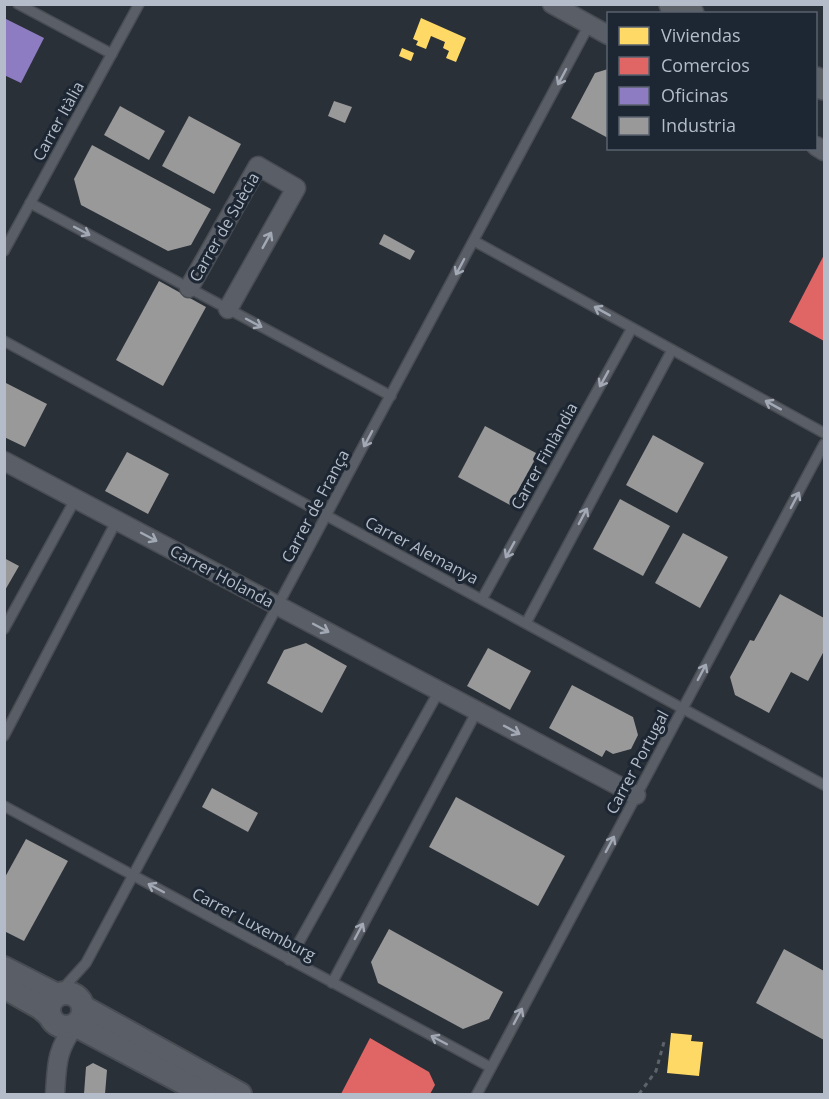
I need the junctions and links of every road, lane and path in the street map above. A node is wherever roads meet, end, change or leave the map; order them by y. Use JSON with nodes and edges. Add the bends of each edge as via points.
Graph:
{"nodes":[{"id":1,"x":18,"y":4,"type":"edge"},
{"id":2,"x":139,"y":4,"type":"edge"},
{"id":3,"x":552,"y":4,"type":"edge"},
{"id":4,"x":673,"y":4,"type":"edge"},
{"id":5,"x":687,"y":12,"type":"edge"},
{"id":6,"x":589,"y":25,"type":"junction"},
{"id":7,"x":607,"y":34,"type":"edge"},
{"id":8,"x":112,"y":54,"type":"junction"},
{"id":9,"x":30,"y":203,"type":"junction"},
{"id":10,"x":474,"y":241,"type":"junction"},
{"id":11,"x":4,"y":251,"type":"edge"},
{"id":12,"x":189,"y":288,"type":"junction"},
{"id":13,"x":228,"y":309,"type":"junction"},
{"id":14,"x":632,"y":328,"type":"junction"},
{"id":15,"x":4,"y":341,"type":"edge"},
{"id":16,"x":672,"y":350,"type":"junction"},
{"id":17,"x":391,"y":396,"type":"junction"},
{"id":18,"x":825,"y":433,"type":"edge"},
{"id":19,"x":825,"y":444,"type":"edge"},
{"id":20,"x":4,"y":461,"type":"edge"},
{"id":21,"x":76,"y":498,"type":"junction"},
{"id":22,"x":327,"y":515,"type":"junction"},
{"id":23,"x":117,"y":520,"type":"junction"},
{"id":24,"x":482,"y":599,"type":"junction"},
{"id":25,"x":279,"y":606,"type":"junction"},
{"id":26,"x":526,"y":623,"type":"junction"},
{"id":27,"x":4,"y":629,"type":"edge"},
{"id":28,"x":439,"y":691,"type":"junction"},
{"id":29,"x":683,"y":708,"type":"junction"},
{"id":30,"x":477,"y":711,"type":"junction"},
{"id":31,"x":4,"y":736,"type":"edge"},
{"id":32,"x":825,"y":785,"type":"edge"},
{"id":33,"x":636,"y":795,"type":"junction"},
{"id":34,"x":4,"y":806,"type":"edge"},
{"id":35,"x":132,"y":876,"type":"junction"},
{"id":36,"x":289,"y":960,"type":"junction"},
{"id":37,"x":4,"y":968,"type":"edge"},
{"id":38,"x":332,"y":983,"type":"junction"},
{"id":39,"x":4,"y":987,"type":"edge"},
{"id":40,"x":53,"y":1006,"type":"junction"},
{"id":41,"x":79,"y":1016,"type":"junction"},
{"id":42,"x":664,"y":1042,"type":"dead end"},
{"id":43,"x":490,"y":1067,"type":"junction"},
{"id":44,"x":55,"y":1095,"type":"edge"},
{"id":45,"x":205,"y":1095,"type":"edge"},
{"id":46,"x":240,"y":1095,"type":"edge"},
{"id":47,"x":477,"y":1095,"type":"edge"},
{"id":48,"x":639,"y":1095,"type":"edge"}],
"edges":[{"from":1,"to":8,"type":"lane"},
{"from":2,"to":8,"type":"lane","name":"Carrer Itàlia"},
{"from":3,"to":6,"type":"street"},
{"from":4,"to":5,"type":"main road"},
{"from":6,"to":7,"type":"street"},
{"from":6,"to":10,"type":"lane","name":"Carrer de França","one_way":true},
{"from":8,"to":9,"type":"lane","name":"Carrer Itàlia"},
{"from":9,"to":11,"type":"lane","name":"Carrer Itàlia"},
{"from":9,"to":12,"type":"lane","name":"Carrer de Suècia","one_way":true},
{"from":14,"to":10,"type":"lane","one_way":true},
{"from":10,"to":17,"type":"lane","name":"Carrer de França","one_way":true},
{"from":12,"to":13,"type":"lane","name":"Carrer de Suècia"},
{"from":13,"to":12,"type":"street","name":"Carrer de Suècia","one_way":true,"via":[[296,188],[258,166]]},
{"from":13,"to":17,"type":"lane","name":"Carrer de Suècia","one_way":true},
{"from":14,"to":16,"type":"lane"},
{"from":14,"to":24,"type":"lane","name":"Carrer Finlàndia","one_way":true},
{"from":15,"to":22,"type":"lane","name":"Carrer Alemanya"},
{"from":18,"to":16,"type":"lane","one_way":true},
{"from":26,"to":16,"type":"lane","one_way":true},
{"from":17,"to":22,"type":"lane","name":"Carrer de França","one_way":true},
{"from":29,"to":19,"type":"lane","name":"Carrer Portugal","one_way":true},
{"from":20,"to":21,"type":"street","name":"Carrer Holanda"},
{"from":21,"to":23,"type":"street","name":"Carrer Holanda"},
{"from":21,"to":27,"type":"lane"},
{"from":22,"to":24,"type":"lane","name":"Carrer Alemanya"},
{"from":22,"to":25,"type":"lane","name":"Carrer de França"},
{"from":23,"to":25,"type":"street","name":"Carrer Holanda","one_way":true},
{"from":23,"to":31,"type":"lane"},
{"from":24,"to":26,"type":"lane","name":"Carrer Alemanya"},
{"from":25,"to":28,"type":"street","name":"Carrer Holanda","one_way":true},
{"from":25,"to":35,"type":"lane","name":"Carrer de França"},
{"from":26,"to":29,"type":"lane","name":"Carrer Alemanya"},
{"from":28,"to":30,"type":"street","name":"Carrer Holanda"},
{"from":28,"to":36,"type":"lane"},
{"from":29,"to":32,"type":"lane","name":"Carrer Alemanya"},
{"from":29,"to":33,"type":"lane","name":"Carrer Portugal"},
{"from":30,"to":33,"type":"street","name":"Carrer Holanda","one_way":true},
{"from":38,"to":30,"type":"lane","one_way":true},
{"from":43,"to":33,"type":"lane","name":"Carrer Portugal","one_way":true},
{"from":34,"to":35,"type":"lane","name":"Carrer Luxemburg"},
{"from":36,"to":35,"type":"lane","name":"Carrer Luxemburg","one_way":true},
{"from":35,"to":40,"type":"lane","name":"Carrer de França","via":[[86,963]]},
{"from":36,"to":38,"type":"lane","name":"Carrer Luxemburg"},
{"from":37,"to":40,"type":"street"},
{"from":43,"to":38,"type":"lane","name":"Carrer Luxemburg","one_way":true},
{"from":39,"to":40,"type":"street","via":[[41,1008]]},
{"from":40,"to":41,"type":"street","via":[[53,1022],[63,1027]]},
{"from":40,"to":41,"type":"street","via":[[62,993],[73,994],[78,998]]},
{"from":41,"to":44,"type":"street","via":[[57,1058]]},
{"from":41,"to":45,"type":"street"},
{"from":41,"to":46,"type":"street"},
{"from":42,"to":48,"type":"path","via":[[656,1071]]},
{"from":43,"to":47,"type":"lane","name":"Carrer Portugal"}]}
